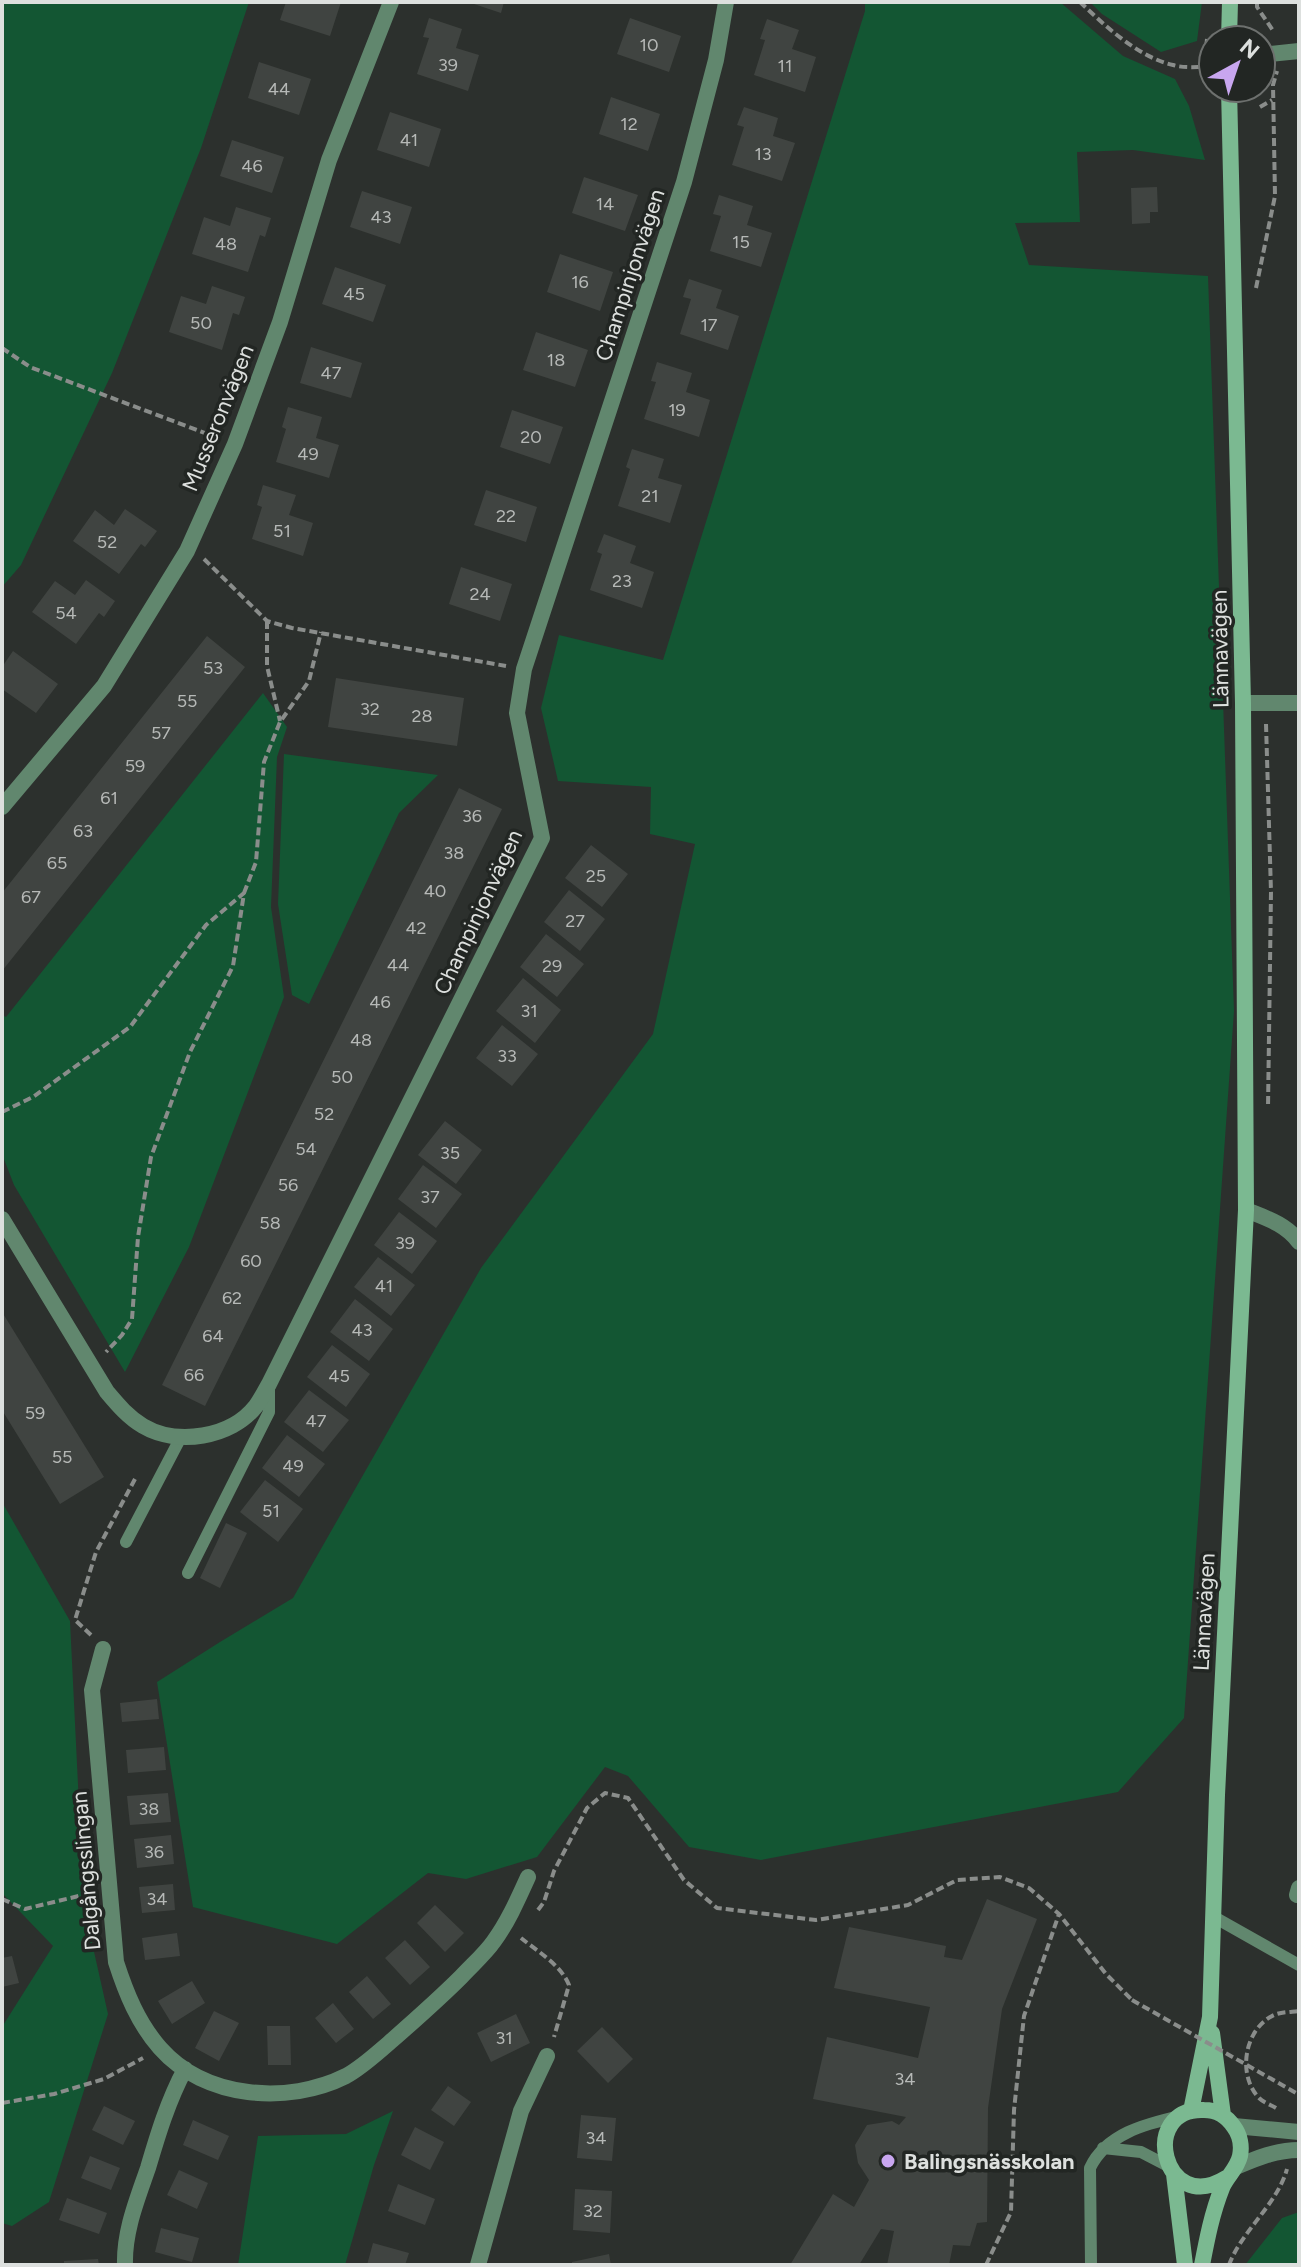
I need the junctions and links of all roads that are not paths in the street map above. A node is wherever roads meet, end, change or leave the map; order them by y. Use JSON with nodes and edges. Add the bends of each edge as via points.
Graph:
{"nodes":[{"id":1,"x":391,"y":2,"type":"edge"},
{"id":2,"x":726,"y":2,"type":"edge"},
{"id":3,"x":1230,"y":2,"type":"edge"},
{"id":4,"x":1229,"y":24,"type":"edge"},
{"id":5,"x":1299,"y":51,"type":"edge"},
{"id":6,"x":1277,"y":53,"type":"edge"},
{"id":7,"x":1229,"y":104,"type":"edge"},
{"id":8,"x":1243,"y":703,"type":"junction"},
{"id":9,"x":1299,"y":703,"type":"edge"},
{"id":10,"x":2,"y":807,"type":"edge"},
{"id":11,"x":1246,"y":1210,"type":"junction"},
{"id":12,"x":2,"y":1219,"type":"edge"},
{"id":13,"x":1299,"y":1242,"type":"edge"},
{"id":14,"x":269,"y":1384,"type":"junction"},
{"id":15,"x":181,"y":1437,"type":"junction"},
{"id":16,"x":126,"y":1542,"type":"dead end"},
{"id":17,"x":188,"y":1573,"type":"dead end"},
{"id":18,"x":103,"y":1649,"type":"dead end"},
{"id":19,"x":528,"y":1877,"type":"dead end"},
{"id":20,"x":1214,"y":1917,"type":"junction"},
{"id":21,"x":1299,"y":1965,"type":"edge"},
{"id":22,"x":1210,"y":2017,"type":"junction"},
{"id":23,"x":547,"y":2056,"type":"road end"},
{"id":24,"x":185,"y":2069,"type":"junction"},
{"id":25,"x":1186,"y":2114,"type":"junction"},
{"id":26,"x":1228,"y":2121,"type":"junction"},
{"id":27,"x":1299,"y":2132,"type":"edge"},
{"id":28,"x":1103,"y":2148,"type":"junction"},
{"id":29,"x":1299,"y":2150,"type":"edge"},
{"id":30,"x":1171,"y":2170,"type":"junction"},
{"id":31,"x":1231,"y":2172,"type":"junction"},
{"id":32,"x":125,"y":2265,"type":"edge"},
{"id":33,"x":478,"y":2265,"type":"edge"},
{"id":34,"x":1091,"y":2265,"type":"edge"},
{"id":35,"x":1185,"y":2265,"type":"edge"},
{"id":36,"x":1202,"y":2265,"type":"edge"}],
"edges":[{"from":1,"to":10,"type":"street","name":"Musseronvägen","via":[[329,160],[280,322],[235,444],[187,551],[104,686]]},
{"from":2,"to":14,"type":"street","name":"Champinjonvägen","via":[[684,182],[524,669],[517,713],[542,838]]},
{"from":3,"to":4,"type":"main road"},
{"from":5,"to":6,"type":"street"},
{"from":7,"to":8,"type":"main road","name":"Lännavägen"},
{"from":8,"to":9,"type":"street"},
{"from":8,"to":11,"type":"main road","name":"Lännavägen"},
{"from":11,"to":13,"type":"street","via":[[1280,1224]]},
{"from":11,"to":20,"type":"main road","name":"Lännavägen"},
{"from":12,"to":15,"type":"street","name":"Champinjonvägen","via":[[107,1392],[143,1426]]},
{"from":14,"to":15,"type":"street","name":"Champinjonvägen","via":[[255,1407],[238,1421],[219,1431]]},
{"from":14,"to":17,"type":"lane","via":[[269,1412]]},
{"from":15,"to":16,"type":"lane"},
{"from":18,"to":24,"type":"street","name":"Dalgångsslingan","via":[[92,1690],[116,1962],[129,2001],[161,2049]]},
{"from":19,"to":24,"type":"street","name":"Dalgångsslingan","via":[[491,1946],[428,2009],[347,2075],[279,2095],[234,2090]]},
{"from":20,"to":21,"type":"lane"},
{"from":20,"to":22,"type":"main road","name":"Lännavägen"},
{"from":22,"to":25,"type":"main road","name":"Lännavägen"},
{"from":22,"to":26,"type":"main road","name":"Lännavägen"},
{"from":23,"to":33,"type":"street","via":[[521,2111]]},
{"from":24,"to":32,"type":"street","via":[[171,2096],[129,2226]]},
{"from":25,"to":26,"type":"main road","via":[[1207,2110]]},
{"from":25,"to":28,"type":"lane","via":[[1152,2122]]},
{"from":25,"to":30,"type":"main road","name":"Lännavägen","via":[[1166,2135]]},
{"from":26,"to":27,"type":"street"},
{"from":26,"to":31,"type":"main road","name":"Lännavägen","via":[[1241,2148]]},
{"from":28,"to":30,"type":"lane","via":[[1141,2152]]},
{"from":28,"to":34,"type":"lane","via":[[1090,2168]]},
{"from":29,"to":31,"type":"street","via":[[1261,2156]]},
{"from":30,"to":31,"type":"main road","via":[[1202,2187],[1219,2183]]},
{"from":30,"to":35,"type":"main road","name":"Lännavägen"},
{"from":31,"to":36,"type":"main road","name":"Lännavägen","via":[[1214,2208]]}]}
